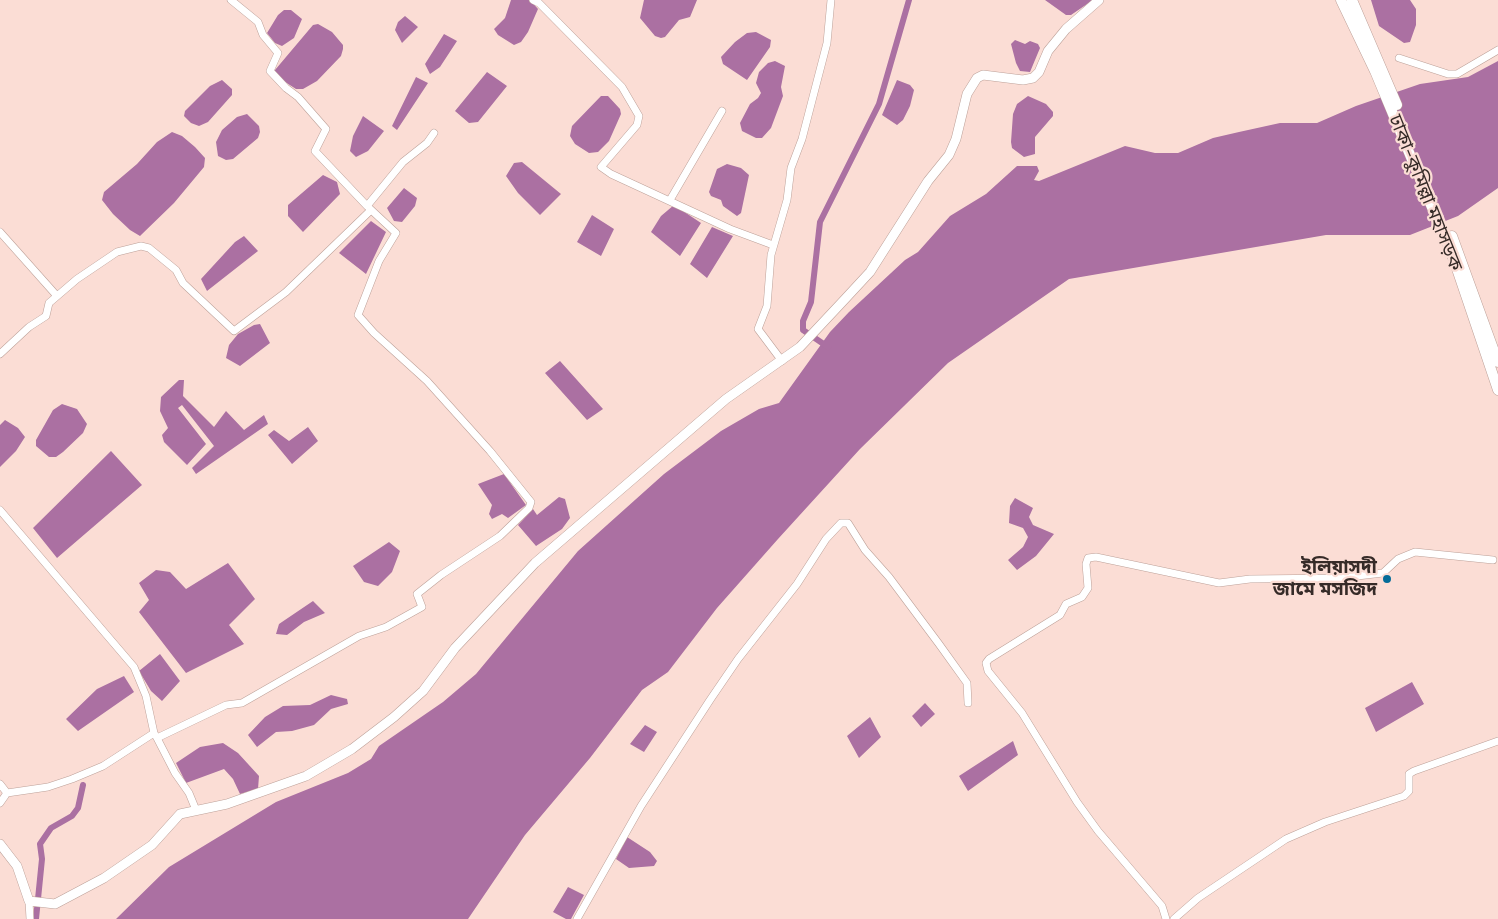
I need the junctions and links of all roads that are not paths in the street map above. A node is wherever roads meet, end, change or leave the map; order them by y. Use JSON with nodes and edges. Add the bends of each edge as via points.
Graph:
{"nodes":[{"id":1,"x":231,"y":0,"type":"edge"},
{"id":2,"x":533,"y":0,"type":"edge"},
{"id":3,"x":831,"y":0,"type":"edge"},
{"id":4,"x":1099,"y":0,"type":"edge"},
{"id":5,"x":1341,"y":0,"type":"edge"},
{"id":6,"x":1352,"y":0,"type":"edge"},
{"id":7,"x":1498,"y":50,"type":"edge"},
{"id":8,"x":1400,"y":58,"type":"dead end"},
{"id":9,"x":1379,"y":69,"type":"junction"},
{"id":10,"x":722,"y":111,"type":"dead end"},
{"id":11,"x":434,"y":133,"type":"dead end"},
{"id":12,"x":670,"y":200,"type":"junction"},
{"id":13,"x":369,"y":208,"type":"junction"},
{"id":14,"x":0,"y":232,"type":"edge"},
{"id":15,"x":773,"y":244,"type":"junction"},
{"id":16,"x":1458,"y":260,"type":"junction"},
{"id":17,"x":57,"y":296,"type":"junction"},
{"id":18,"x":0,"y":354,"type":"edge"},
{"id":19,"x":782,"y":361,"type":"junction"},
{"id":20,"x":1498,"y":362,"type":"edge"},
{"id":21,"x":1498,"y":390,"type":"edge"},
{"id":22,"x":0,"y":510,"type":"edge"},
{"id":23,"x":1493,"y":560,"type":"dead end"},
{"id":24,"x":968,"y":703,"type":"dead end"},
{"id":25,"x":155,"y":735,"type":"junction"},
{"id":26,"x":1498,"y":741,"type":"edge"},
{"id":27,"x":0,"y":784,"type":"edge"},
{"id":28,"x":7,"y":794,"type":"junction"},
{"id":29,"x":0,"y":803,"type":"edge"},
{"id":30,"x":196,"y":810,"type":"junction"},
{"id":31,"x":0,"y":844,"type":"edge"},
{"id":32,"x":32,"y":902,"type":"junction"},
{"id":33,"x":30,"y":919,"type":"edge"},
{"id":34,"x":577,"y":919,"type":"edge"},
{"id":35,"x":1166,"y":919,"type":"edge"},
{"id":36,"x":1174,"y":919,"type":"edge"}],
"edges":[{"from":1,"to":13,"type":"street","via":[[258,22],[263,36],[278,53],[270,71],[326,129],[315,151]]},
{"from":2,"to":12,"type":"street","via":[[622,87],[639,116],[637,125],[601,167]]},
{"from":3,"to":15,"type":"street","via":[[827,43]]},
{"from":4,"to":19,"type":"main road","via":[[1066,29],[1048,51],[1034,78],[1023,80],[983,75],[977,78],[967,94],[949,155],[928,181],[870,272],[818,329]]},
{"from":5,"to":9,"type":"highway","name":"ঢাকা–কুমিল্লা মহাসড়ক"},
{"from":6,"to":9,"type":"highway","name":"ঢাকা–কুমিল্লা মহাসড়ক"},
{"from":7,"to":8,"type":"street","via":[[1457,74]]},
{"from":9,"to":16,"type":"highway","name":"ঢাকা–কুমিল্লা মহাসড়ক"},
{"from":10,"to":12,"type":"street"},
{"from":11,"to":13,"type":"street","via":[[403,162]]},
{"from":12,"to":15,"type":"street","via":[[730,229]]},
{"from":13,"to":17,"type":"street","via":[[286,292],[234,331],[183,284],[176,270],[149,248],[141,246],[117,252]]},
{"from":13,"to":25,"type":"street","via":[[396,233],[379,261],[358,314],[427,381],[490,451],[532,502],[530,508],[500,536],[417,594],[422,607],[386,627],[359,636],[242,703],[226,705]]},
{"from":14,"to":17,"type":"street"},
{"from":15,"to":19,"type":"street","via":[[767,306],[758,329]]},
{"from":16,"to":20,"type":"highway","name":"ঢাকা–কুমিল্লা মহাসড়ক"},
{"from":16,"to":21,"type":"highway","name":"ঢাকা–কুমিল্লা মহাসড়ক"},
{"from":17,"to":18,"type":"street","via":[[49,304],[46,316]]},
{"from":19,"to":30,"type":"main road","via":[[726,399],[535,563],[455,648],[423,691],[366,738],[306,776],[227,804]]},
{"from":22,"to":25,"type":"street","via":[[134,667],[146,696]]},
{"from":23,"to":35,"type":"street","via":[[1415,552],[1398,559],[1383,573],[1219,583],[1088,558],[1088,588],[1082,597],[1066,604],[1060,614],[989,659],[986,663],[988,671],[1022,713],[1077,802],[1162,906]]},
{"from":24,"to":34,"type":"street","via":[[966,683],[939,644],[889,576],[865,550],[848,523],[841,523],[826,539],[797,584],[710,700],[641,806]]},
{"from":25,"to":28,"type":"street","via":[[72,780]]},
{"from":25,"to":30,"type":"street"},
{"from":26,"to":36,"type":"street","via":[[1414,771],[1409,774],[1409,791],[1404,796],[1325,822],[1286,839],[1198,898]]},
{"from":27,"to":28,"type":"street"},
{"from":28,"to":29,"type":"street"},
{"from":30,"to":32,"type":"main road","via":[[180,814],[152,845],[104,878],[55,904]]},
{"from":31,"to":32,"type":"main road","via":[[17,866]]},
{"from":32,"to":33,"type":"street"}]}
